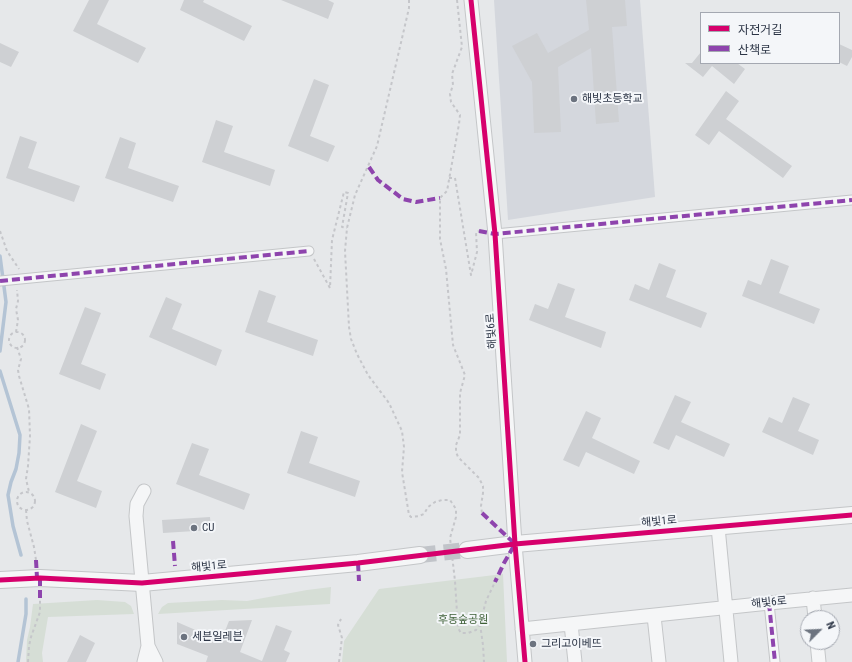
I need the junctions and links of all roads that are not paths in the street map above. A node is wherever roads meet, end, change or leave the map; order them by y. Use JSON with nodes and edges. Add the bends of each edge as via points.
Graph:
{"nodes":[{"id":1,"x":471,"y":0,"type":"edge"},
{"id":2,"x":852,"y":200,"type":"edge"},
{"id":3,"x":495,"y":234,"type":"junction"},
{"id":4,"x":309,"y":251,"type":"road end"},
{"id":5,"x":0,"y":281,"type":"edge"},
{"id":6,"x":144,"y":491,"type":"dead end"},
{"id":7,"x":852,"y":515,"type":"edge"},
{"id":8,"x":718,"y":527,"type":"junction"},
{"id":9,"x":515,"y":544,"type":"junction"},
{"id":10,"x":467,"y":550,"type":"tunnel mouth"},
{"id":11,"x":420,"y":555,"type":"tunnel mouth"},
{"id":12,"x":0,"y":580,"type":"edge"},
{"id":13,"x":142,"y":583,"type":"junction"},
{"id":14,"x":852,"y":596,"type":"edge"},
{"id":15,"x":813,"y":598,"type":"junction"},
{"id":16,"x":769,"y":603,"type":"junction"},
{"id":17,"x":725,"y":608,"type":"junction"},
{"id":18,"x":814,"y":610,"type":"edge"},
{"id":19,"x":654,"y":616,"type":"junction"},
{"id":20,"x":571,"y":624,"type":"junction"},
{"id":21,"x":522,"y":629,"type":"junction"},
{"id":22,"x":148,"y":646,"type":"junction"},
{"id":23,"x":818,"y":650,"type":"edge"},
{"id":24,"x":144,"y":662,"type":"edge"},
{"id":25,"x":156,"y":662,"type":"edge"},
{"id":26,"x":525,"y":662,"type":"edge"},
{"id":27,"x":575,"y":662,"type":"edge"},
{"id":28,"x":659,"y":662,"type":"edge"},
{"id":29,"x":731,"y":662,"type":"edge"},
{"id":30,"x":775,"y":662,"type":"edge"},
{"id":31,"x":819,"y":662,"type":"edge"}],
"edges":[{"from":1,"to":3,"type":"street","name":"해빛6로"},
{"from":2,"to":3,"type":"street"},
{"from":3,"to":9,"type":"street","name":"해빛6로"},
{"from":4,"to":5,"type":"street","via":[[14,284]]},
{"from":6,"to":13,"type":"street","via":[[137,504],[136,516]]},
{"from":7,"to":8,"type":"street","name":"해빛1로"},
{"from":8,"to":9,"type":"street","name":"해빛1로"},
{"from":8,"to":17,"type":"street"},
{"from":9,"to":10,"type":"street","name":"해빛1로"},
{"from":9,"to":21,"type":"street","name":"해빛6로"},
{"from":11,"to":13,"type":"street","name":"해빛1로"},
{"from":12,"to":13,"type":"street","name":"해빛1로","via":[[40,578]]},
{"from":13,"to":22,"type":"street"},
{"from":14,"to":15,"type":"street","name":"해빛6로"},
{"from":15,"to":16,"type":"street","name":"해빛6로"},
{"from":15,"to":18,"type":"street"},
{"from":16,"to":17,"type":"street","name":"해빛6로"},
{"from":16,"to":30,"type":"street"},
{"from":17,"to":19,"type":"street","name":"해빛6로"},
{"from":17,"to":29,"type":"street"},
{"from":19,"to":20,"type":"street","name":"해빛6로"},
{"from":19,"to":28,"type":"street"},
{"from":20,"to":21,"type":"street","name":"해빛6로"},
{"from":20,"to":27,"type":"street"},
{"from":21,"to":26,"type":"street","name":"해빛6로"},
{"from":22,"to":24,"type":"street"},
{"from":22,"to":25,"type":"street"},
{"from":23,"to":31,"type":"street"}]}
